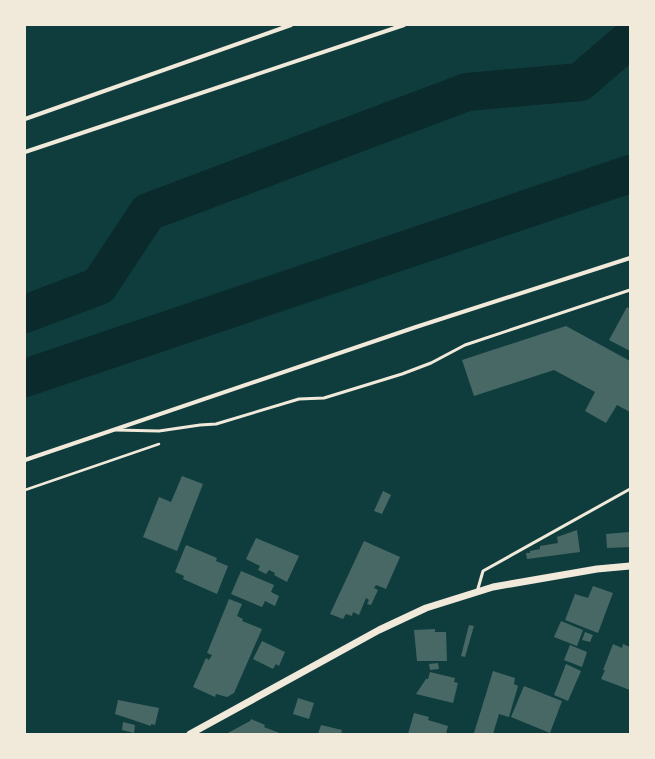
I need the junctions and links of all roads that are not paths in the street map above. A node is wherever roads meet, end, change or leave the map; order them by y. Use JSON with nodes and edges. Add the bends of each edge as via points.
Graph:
{"nodes":[{"id":1,"x":291,"y":25,"type":"edge"},
{"id":2,"x":404,"y":25,"type":"edge"},
{"id":3,"x":25,"y":119,"type":"edge"},
{"id":4,"x":25,"y":152,"type":"edge"},
{"id":5,"x":630,"y":258,"type":"edge"},
{"id":6,"x":630,"y":290,"type":"edge"},
{"id":7,"x":112,"y":430,"type":"junction"},
{"id":8,"x":25,"y":460,"type":"edge"},
{"id":9,"x":630,"y":489,"type":"edge"},
{"id":10,"x":630,"y":566,"type":"edge"},
{"id":11,"x":477,"y":592,"type":"junction"},
{"id":12,"x":190,"y":734,"type":"edge"}],
"edges":[{"from":1,"to":3,"type":"street"},
{"from":2,"to":4,"type":"street"},
{"from":5,"to":7,"type":"street"},
{"from":6,"to":7,"type":"lane","via":[[465,345],[431,363],[402,374],[324,398],[299,399],[216,424],[159,431]]},
{"from":7,"to":8,"type":"street"},
{"from":9,"to":11,"type":"lane","via":[[483,571]]},
{"from":10,"to":11,"type":"street","via":[[589,570],[494,586]]},
{"from":11,"to":12,"type":"street","via":[[426,608],[379,630]]}]}
